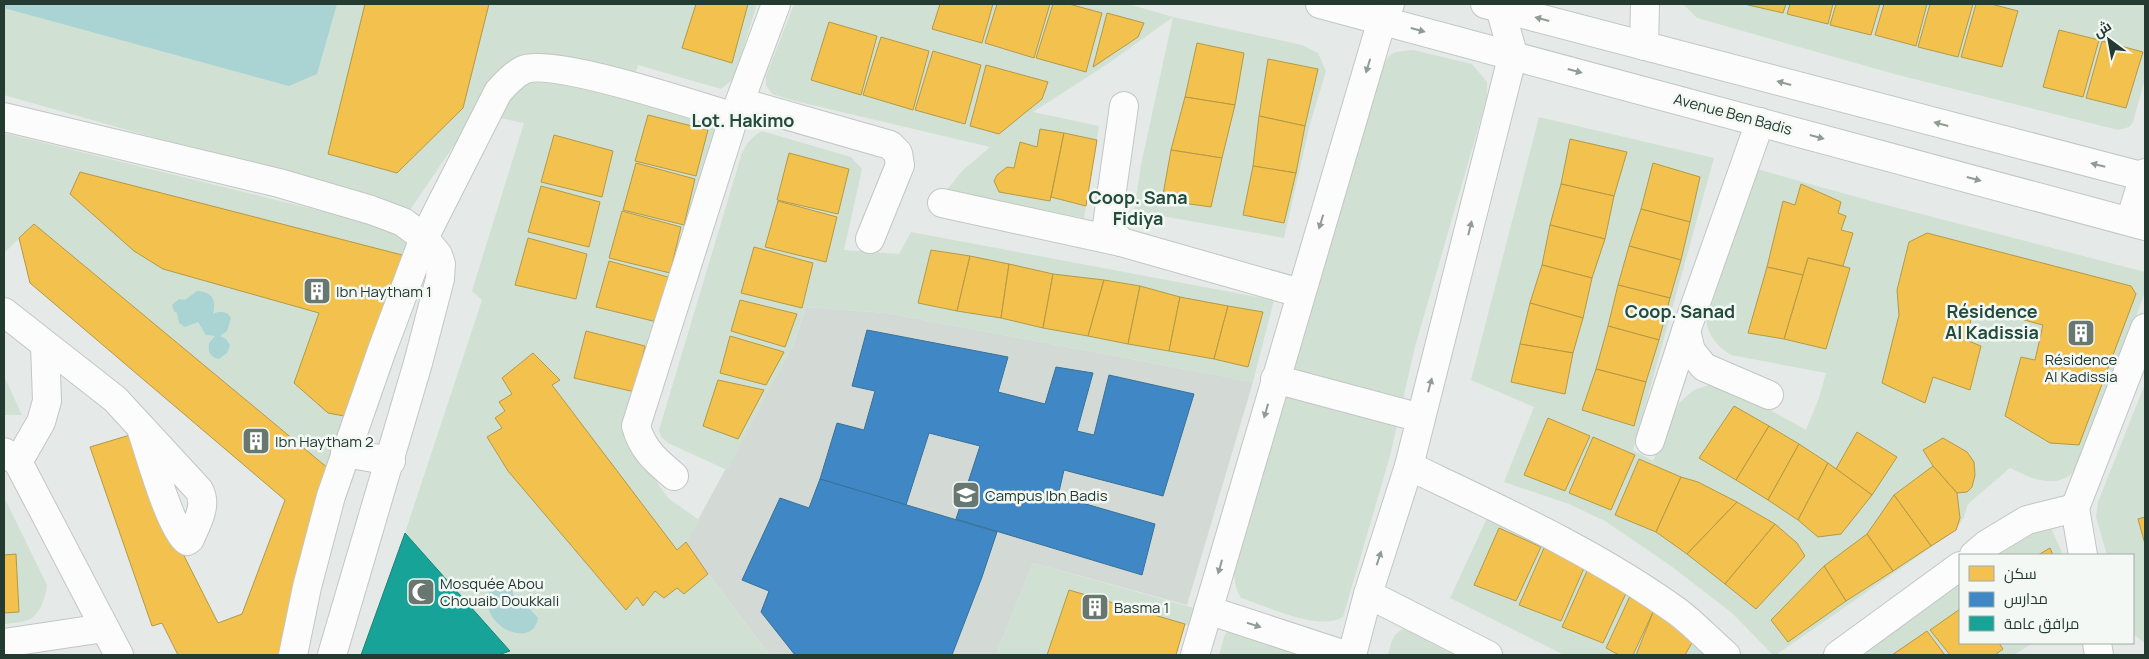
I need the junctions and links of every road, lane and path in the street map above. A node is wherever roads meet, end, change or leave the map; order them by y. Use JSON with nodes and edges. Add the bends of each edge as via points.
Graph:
{"nodes":[{"id":1,"x":776,"y":4,"type":"edge"},
{"id":2,"x":1320,"y":4,"type":"edge"},
{"id":3,"x":1646,"y":4,"type":"edge"},
{"id":4,"x":1492,"y":6,"type":"edge"},
{"id":5,"x":1386,"y":12,"type":"edge"},
{"id":6,"x":1644,"y":46,"type":"junction"},
{"id":7,"x":1513,"y":54,"type":"junction"},
{"id":8,"x":1124,"y":106,"type":"dead end"},
{"id":9,"x":737,"y":109,"type":"junction"},
{"id":10,"x":4,"y":117,"type":"edge"},
{"id":11,"x":1760,"y":122,"type":"junction"},
{"id":12,"x":2145,"y":175,"type":"edge"},
{"id":13,"x":942,"y":203,"type":"dead end"},
{"id":14,"x":2137,"y":223,"type":"edge"},
{"id":15,"x":424,"y":238,"type":"junction"},
{"id":16,"x":870,"y":239,"type":"dead end"},
{"id":17,"x":1120,"y":242,"type":"junction"},
{"id":18,"x":1300,"y":293,"type":"junction"},
{"id":19,"x":4,"y":312,"type":"edge"},
{"id":20,"x":2145,"y":328,"type":"edge"},
{"id":21,"x":1686,"y":331,"type":"junction"},
{"id":22,"x":45,"y":344,"type":"junction"},
{"id":23,"x":382,"y":350,"type":"junction"},
{"id":24,"x":418,"y":363,"type":"junction"},
{"id":25,"x":1275,"y":379,"type":"junction"},
{"id":26,"x":1770,"y":394,"type":"dead end"},
{"id":27,"x":1421,"y":418,"type":"junction"},
{"id":28,"x":141,"y":428,"type":"dead end"},
{"id":29,"x":1650,"y":442,"type":"dead end"},
{"id":30,"x":345,"y":453,"type":"junction"},
{"id":31,"x":11,"y":457,"type":"edge"},
{"id":32,"x":390,"y":461,"type":"junction"},
{"id":33,"x":1408,"y":466,"type":"junction"},
{"id":34,"x":674,"y":476,"type":"dead end"},
{"id":35,"x":2075,"y":508,"type":"junction"},
{"id":36,"x":1975,"y":554,"type":"edge"},
{"id":37,"x":2083,"y":554,"type":"edge"},
{"id":38,"x":1959,"y":567,"type":"edge"},
{"id":39,"x":1368,"y":594,"type":"junction"},
{"id":40,"x":1208,"y":610,"type":"junction"},
{"id":41,"x":104,"y":628,"type":"junction"},
{"id":42,"x":4,"y":643,"type":"edge"},
{"id":43,"x":120,"y":655,"type":"edge"},
{"id":44,"x":293,"y":655,"type":"edge"},
{"id":45,"x":332,"y":655,"type":"edge"},
{"id":46,"x":1195,"y":655,"type":"edge"},
{"id":47,"x":1346,"y":655,"type":"edge"},
{"id":48,"x":1352,"y":655,"type":"edge"},
{"id":49,"x":1488,"y":655,"type":"edge"},
{"id":50,"x":1726,"y":655,"type":"edge"},
{"id":51,"x":1838,"y":655,"type":"edge"}],
"edges":[{"from":1,"to":9,"type":"street"},
{"from":2,"to":5,"type":"street","name":"Avenue Ben Badis"},
{"from":3,"to":6,"type":"street"},
{"from":6,"to":4,"type":"street","one_way":true},
{"from":4,"to":7,"type":"street"},
{"from":5,"to":7,"type":"street","name":"Avenue Ben Badis","one_way":true},
{"from":5,"to":18,"type":"street","one_way":true},
{"from":12,"to":6,"type":"street","one_way":true},
{"from":7,"to":11,"type":"street","name":"Avenue Ben Badis","one_way":true},
{"from":27,"to":7,"type":"street","one_way":true},
{"from":8,"to":17,"type":"street","via":[[1108,225]]},
{"from":9,"to":15,"type":"street","via":[[573,71],[542,67],[524,69],[498,92]]},
{"from":9,"to":16,"type":"street","via":[[863,136],[890,145],[898,153],[900,166]]},
{"from":9,"to":34,"type":"street","via":[[636,426],[649,454]]},
{"from":10,"to":15,"type":"street","via":[[279,183],[371,210],[402,222]]},
{"from":11,"to":14,"type":"street","name":"Avenue Ben Badis","one_way":true},
{"from":11,"to":21,"type":"street"},
{"from":12,"to":14,"type":"street"},
{"from":13,"to":17,"type":"street"},
{"from":15,"to":23,"type":"street"},
{"from":15,"to":24,"type":"street","via":[[433,247],[441,264]]},
{"from":17,"to":18,"type":"street"},
{"from":18,"to":25,"type":"street"},
{"from":19,"to":22,"type":"street"},
{"from":20,"to":35,"type":"street"},
{"from":21,"to":26,"type":"street","via":[[1691,351],[1704,367]]},
{"from":21,"to":29,"type":"street"},
{"from":22,"to":28,"type":"street","via":[[115,399]]},
{"from":22,"to":31,"type":"street","via":[[48,401],[41,422]]},
{"from":23,"to":24,"type":"street"},
{"from":23,"to":30,"type":"street"},
{"from":24,"to":32,"type":"street"},
{"from":25,"to":27,"type":"street"},
{"from":25,"to":40,"type":"street","one_way":true},
{"from":27,"to":33,"type":"street"},
{"from":30,"to":32,"type":"street"},
{"from":30,"to":44,"type":"street","via":[[309,578]]},
{"from":31,"to":41,"type":"street"},
{"from":32,"to":45,"type":"street"},
{"from":39,"to":33,"type":"street","one_way":true},
{"from":33,"to":50,"type":"street","via":[[1554,536],[1627,577],[1680,614]]},
{"from":35,"to":36,"type":"street","via":[[2027,520]]},
{"from":35,"to":37,"type":"street"},
{"from":38,"to":51,"type":"street"},
{"from":39,"to":48,"type":"street"},
{"from":39,"to":49,"type":"street"},
{"from":40,"to":46,"type":"street"},
{"from":40,"to":47,"type":"street","one_way":true},
{"from":41,"to":42,"type":"street"},
{"from":41,"to":43,"type":"street"}]}
